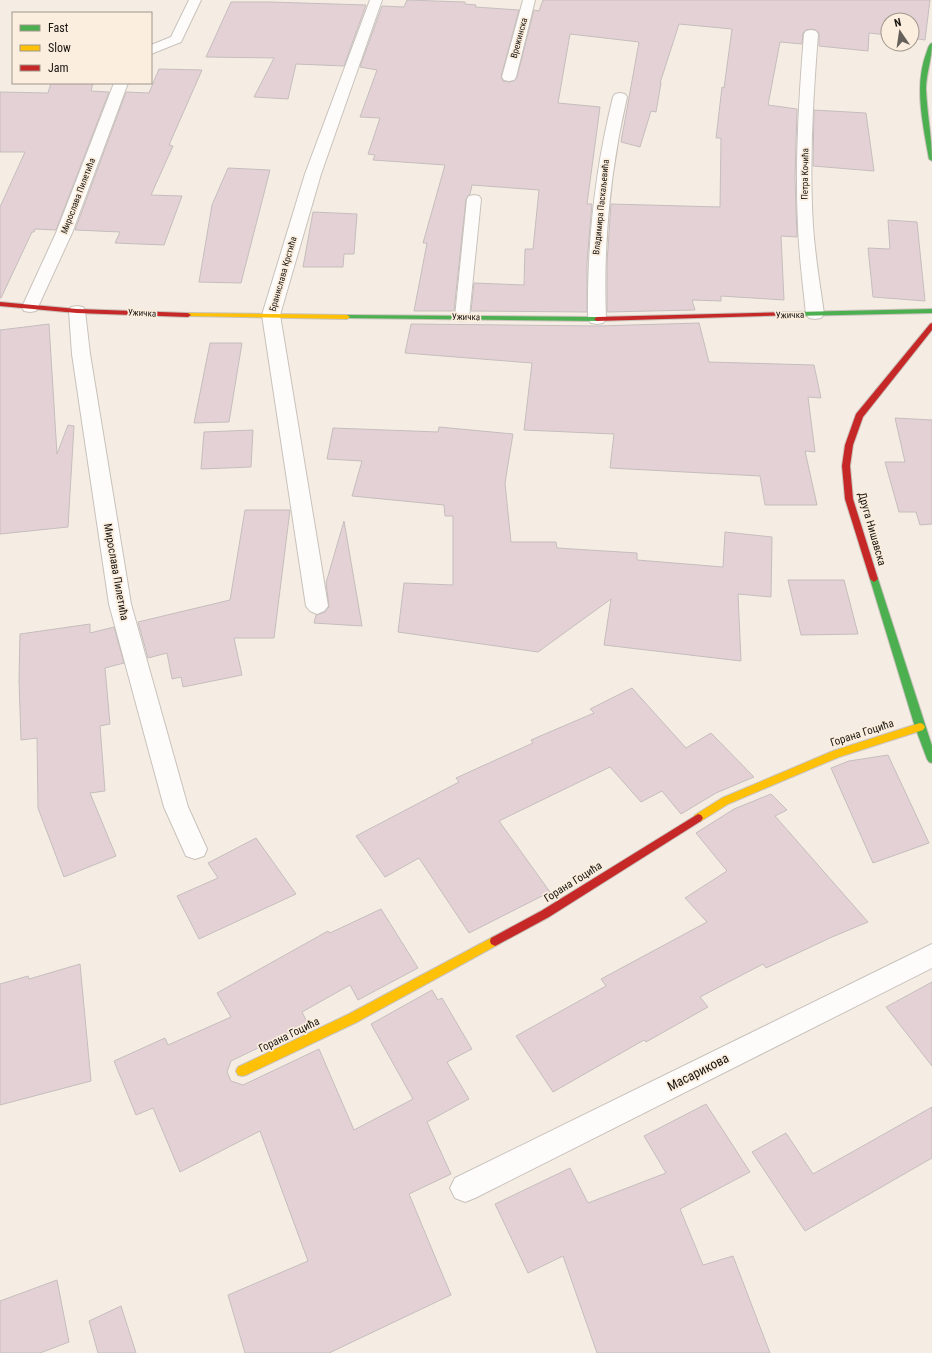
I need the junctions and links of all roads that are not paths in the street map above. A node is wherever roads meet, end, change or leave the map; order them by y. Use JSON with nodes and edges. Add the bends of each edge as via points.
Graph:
{"nodes":[{"id":1,"x":195,"y":0,"type":"edge"},
{"id":2,"x":376,"y":0,"type":"edge"},
{"id":3,"x":530,"y":0,"type":"edge"},
{"id":4,"x":811,"y":34,"type":"dead end"},
{"id":5,"x":932,"y":45,"type":"edge"},
{"id":6,"x":152,"y":50,"type":"edge"},
{"id":7,"x":509,"y":77,"type":"dead end"},
{"id":8,"x":120,"y":84,"type":"edge"},
{"id":9,"x":620,"y":97,"type":"dead end"},
{"id":10,"x":932,"y":159,"type":"edge"},
{"id":11,"x":474,"y":199,"type":"dead end"},
{"id":12,"x":0,"y":304,"type":"edge"},
{"id":13,"x":30,"y":307,"type":"junction"},
{"id":14,"x":77,"y":311,"type":"junction"},
{"id":15,"x":932,"y":311,"type":"edge"},
{"id":16,"x":815,"y":314,"type":"junction"},
{"id":17,"x":271,"y":315,"type":"junction"},
{"id":18,"x":462,"y":317,"type":"junction"},
{"id":19,"x":597,"y":319,"type":"junction"},
{"id":20,"x":932,"y":325,"type":"edge"},
{"id":21,"x":317,"y":606,"type":"dead end"},
{"id":22,"x":920,"y":727,"type":"junction"},
{"id":23,"x":932,"y":758,"type":"edge"},
{"id":24,"x":195,"y":849,"type":"dead end"},
{"id":25,"x":932,"y":955,"type":"edge"},
{"id":26,"x":242,"y":1071,"type":"dead end"},
{"id":27,"x":465,"y":1188,"type":"dead end"}],
"edges":[{"from":1,"to":6,"type":"street","via":[[176,39]]},
{"from":2,"to":17,"type":"street","name":"Бранислава Крстића","via":[[313,174]]},
{"from":3,"to":7,"type":"street","name":"Врежинска"},
{"from":4,"to":16,"type":"street","name":"Петра Кочића","via":[[807,86],[805,212]]},
{"from":5,"to":10,"type":"street","via":[[927,54],[922,80]]},
{"from":8,"to":13,"type":"street","name":"Мирослава Пилетића","via":[[64,233]]},
{"from":9,"to":19,"type":"street","name":"Владимира Паскаљевића","via":[[611,131],[601,196],[596,256]]},
{"from":11,"to":18,"type":"lane"},
{"from":12,"to":13,"type":"street","name":"Ужичка"},
{"from":13,"to":14,"type":"street","name":"Ужичка"},
{"from":14,"to":17,"type":"street","name":"Ужичка","via":[[172,315]]},
{"from":14,"to":24,"type":"street","name":"Мирослава Пилетића","via":[[120,604],[176,807]]},
{"from":15,"to":16,"type":"street","name":"Ужичка"},
{"from":16,"to":19,"type":"street","name":"Ужичка"},
{"from":17,"to":18,"type":"street","name":"Ужичка"},
{"from":17,"to":21,"type":"street","name":"Бранислава Крстића"},
{"from":18,"to":19,"type":"street","name":"Ужичка"},
{"from":20,"to":22,"type":"street","name":"Друга Нишавска","via":[[859,416],[849,445],[846,466],[849,499]]},
{"from":22,"to":23,"type":"street","name":"Друга Нишавска"},
{"from":22,"to":26,"type":"street","name":"Горана Гоцића","via":[[836,754],[726,800],[545,914],[353,1018]]},
{"from":25,"to":27,"type":"street","name":"Масарикова"}]}
